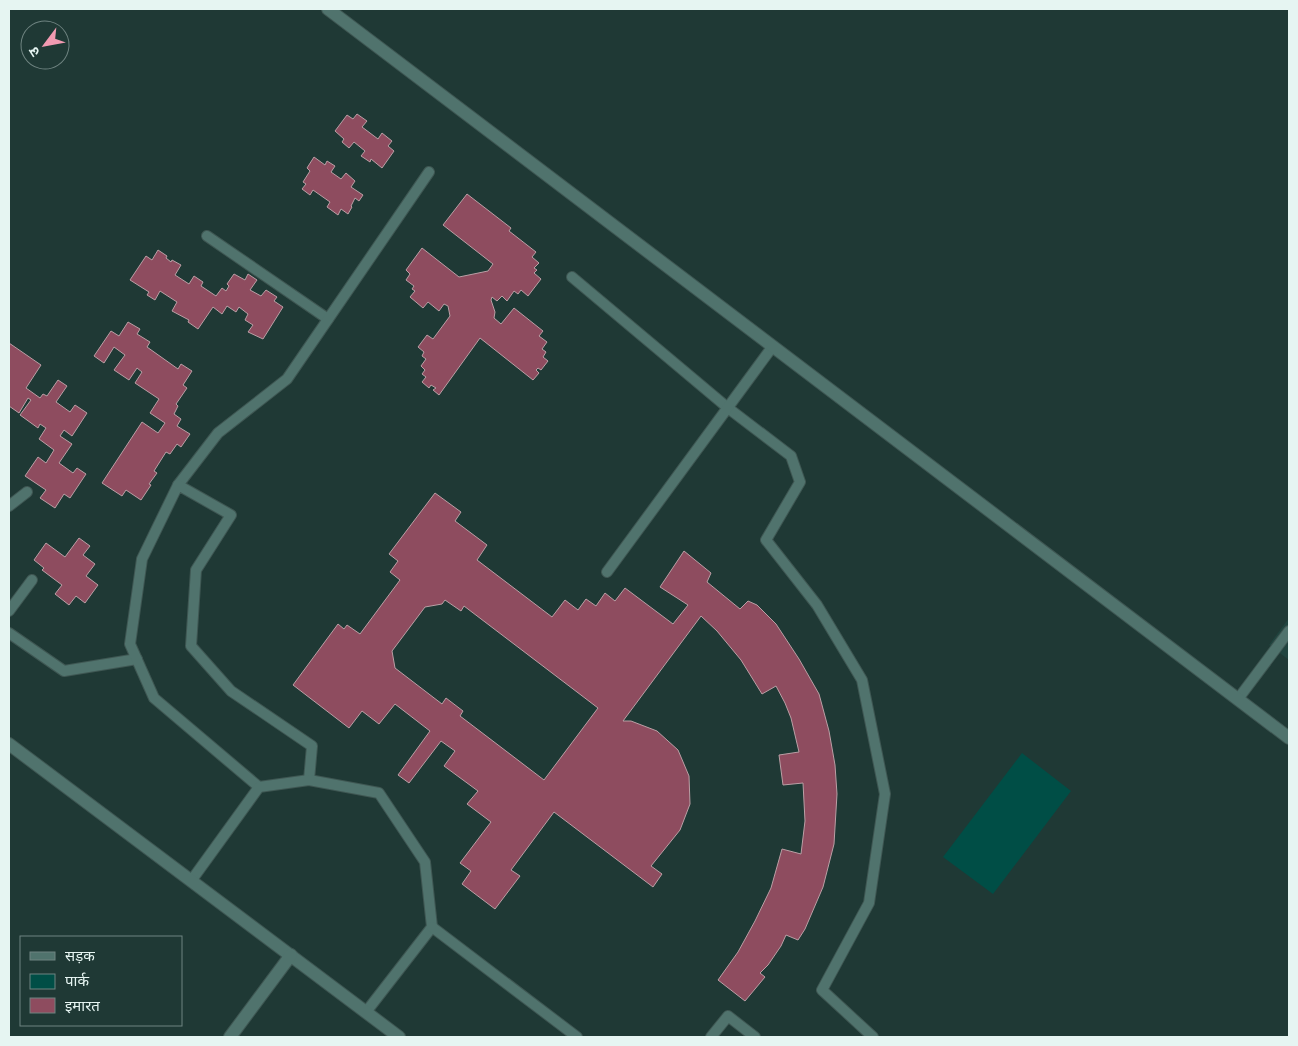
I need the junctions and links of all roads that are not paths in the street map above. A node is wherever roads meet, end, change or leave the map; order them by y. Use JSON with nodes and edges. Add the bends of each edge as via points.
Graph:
{"nodes":[{"id":1,"x":328,"y":9,"type":"edge"},
{"id":2,"x":429,"y":172,"type":"dead end"},
{"id":3,"x":207,"y":236,"type":"dead end"},
{"id":4,"x":572,"y":277,"type":"dead end"},
{"id":5,"x":328,"y":319,"type":"junction"},
{"id":6,"x":773,"y":346,"type":"junction"},
{"id":7,"x":728,"y":408,"type":"junction"},
{"id":8,"x":178,"y":485,"type":"junction"},
{"id":9,"x":27,"y":492,"type":"dead end"},
{"id":10,"x":9,"y":506,"type":"edge"},
{"id":11,"x":607,"y":572,"type":"dead end"},
{"id":12,"x":32,"y":580,"type":"dead end"},
{"id":13,"x":9,"y":611,"type":"edge"},
{"id":14,"x":1289,"y":631,"type":"edge"},
{"id":15,"x":9,"y":633,"type":"edge"},
{"id":16,"x":137,"y":659,"type":"junction"},
{"id":17,"x":1238,"y":699,"type":"junction"},
{"id":18,"x":1289,"y":738,"type":"edge"},
{"id":19,"x":9,"y":744,"type":"edge"},
{"id":20,"x":309,"y":780,"type":"junction"},
{"id":21,"x":258,"y":787,"type":"junction"},
{"id":22,"x":191,"y":881,"type":"junction"},
{"id":23,"x":432,"y":927,"type":"junction"},
{"id":24,"x":292,"y":956,"type":"junction"},
{"id":25,"x":366,"y":1012,"type":"junction"},
{"id":26,"x":230,"y":1037,"type":"edge"},
{"id":27,"x":399,"y":1037,"type":"edge"},
{"id":28,"x":577,"y":1037,"type":"edge"},
{"id":29,"x":711,"y":1037,"type":"edge"},
{"id":30,"x":755,"y":1037,"type":"edge"},
{"id":31,"x":873,"y":1037,"type":"edge"}],
"edges":[{"from":1,"to":6,"type":"street"},
{"from":2,"to":5,"type":"lane"},
{"from":3,"to":5,"type":"lane"},
{"from":4,"to":7,"type":"lane"},
{"from":5,"to":8,"type":"lane","via":[[287,379],[218,433]]},
{"from":6,"to":7,"type":"lane"},
{"from":6,"to":17,"type":"street"},
{"from":7,"to":11,"type":"lane"},
{"from":7,"to":31,"type":"lane","via":[[791,456],[800,482],[766,540],[817,605],[862,680],[885,794],[870,903],[822,990]]},
{"from":8,"to":16,"type":"lane","via":[[142,559],[130,644]]},
{"from":8,"to":20,"type":"lane","via":[[232,515],[196,570],[191,646],[230,691],[312,746]]},
{"from":9,"to":10,"type":"lane"},
{"from":12,"to":13,"type":"lane"},
{"from":14,"to":17,"type":"lane"},
{"from":15,"to":16,"type":"lane","via":[[64,671]]},
{"from":16,"to":21,"type":"lane","via":[[154,698]]},
{"from":17,"to":18,"type":"street"},
{"from":19,"to":22,"type":"street"},
{"from":20,"to":21,"type":"lane"},
{"from":20,"to":23,"type":"lane","via":[[379,793],[425,862]]},
{"from":21,"to":22,"type":"lane"},
{"from":22,"to":24,"type":"street"},
{"from":23,"to":25,"type":"lane"},
{"from":23,"to":28,"type":"lane"},
{"from":24,"to":25,"type":"street"},
{"from":24,"to":26,"type":"street"},
{"from":25,"to":27,"type":"street"},
{"from":29,"to":30,"type":"lane","via":[[728,1016]]}]}
